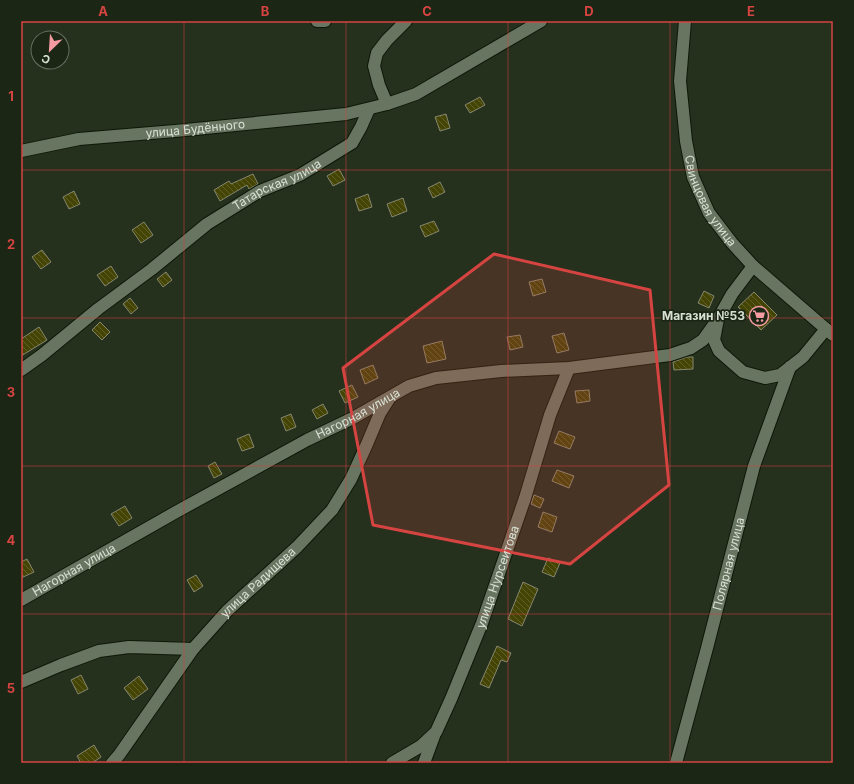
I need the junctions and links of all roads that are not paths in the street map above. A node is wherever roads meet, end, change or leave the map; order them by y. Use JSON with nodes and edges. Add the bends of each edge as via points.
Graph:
{"nodes":[{"id":1,"x":317,"y":21,"type":"edge"},
{"id":2,"x":325,"y":21,"type":"edge"},
{"id":3,"x":406,"y":21,"type":"edge"},
{"id":4,"x":541,"y":21,"type":"edge"},
{"id":5,"x":685,"y":21,"type":"edge"},
{"id":6,"x":387,"y":104,"type":"junction"},
{"id":7,"x":370,"y":108,"type":"junction"},
{"id":8,"x":21,"y":151,"type":"edge"},
{"id":9,"x":753,"y":266,"type":"junction"},
{"id":10,"x":718,"y":319,"type":"junction"},
{"id":11,"x":830,"y":332,"type":"edge"},
{"id":12,"x":790,"y":367,"type":"junction"},
{"id":13,"x":569,"y":368,"type":"junction"},
{"id":14,"x":21,"y":370,"type":"edge"},
{"id":15,"x":391,"y":396,"type":"junction"},
{"id":16,"x":21,"y":600,"type":"edge"},
{"id":17,"x":193,"y":648,"type":"junction"},
{"id":18,"x":21,"y":682,"type":"edge"},
{"id":19,"x":436,"y":732,"type":"junction"},
{"id":20,"x":112,"y":763,"type":"edge"},
{"id":21,"x":392,"y":763,"type":"edge"},
{"id":22,"x":424,"y":763,"type":"edge"},
{"id":23,"x":676,"y":763,"type":"edge"}],
"edges":[{"from":1,"to":2,"type":"street"},
{"from":3,"to":6,"type":"street","via":[[377,53],[374,66]]},
{"from":4,"to":6,"type":"street","via":[[416,94]]},
{"from":5,"to":9,"type":"street","name":"Свинцовая улица","via":[[680,81],[686,142],[693,177],[709,213]]},
{"from":6,"to":7,"type":"street"},
{"from":7,"to":8,"type":"street","name":"улица Будённого","via":[[346,114],[294,120],[80,139]]},
{"from":7,"to":14,"type":"street","name":"Татарская улица","via":[[352,143],[300,174],[260,191],[207,224]]},
{"from":9,"to":10,"type":"street","via":[[732,294]]},
{"from":9,"to":11,"type":"street","name":"Свинцовая улица"},
{"from":10,"to":12,"type":"street","via":[[714,340],[719,351],[744,372],[766,378],[780,375]]},
{"from":10,"to":13,"type":"street","name":"Нагорная улица","via":[[703,340],[691,348],[670,355]]},
{"from":11,"to":12,"type":"street"},
{"from":12,"to":23,"type":"street","name":"Полярная улица","via":[[754,466]]},
{"from":13,"to":15,"type":"street","name":"Нагорная улица","via":[[502,371],[436,378],[409,386]]},
{"from":13,"to":19,"type":"street","name":"улица Нурсеитова","via":[[550,415],[525,498],[482,622]]},
{"from":15,"to":16,"type":"street","name":"Нагорная улица","via":[[176,512]]},
{"from":15,"to":17,"type":"street","name":"улица Радищева","via":[[380,413],[351,479],[332,510],[297,547],[227,611]]},
{"from":17,"to":18,"type":"street","via":[[129,647],[100,650]]},
{"from":17,"to":20,"type":"street","name":"улица Радищева"},
{"from":19,"to":21,"type":"street","name":"улица Нурсеитова","via":[[420,746]]},
{"from":19,"to":22,"type":"street"}]}
